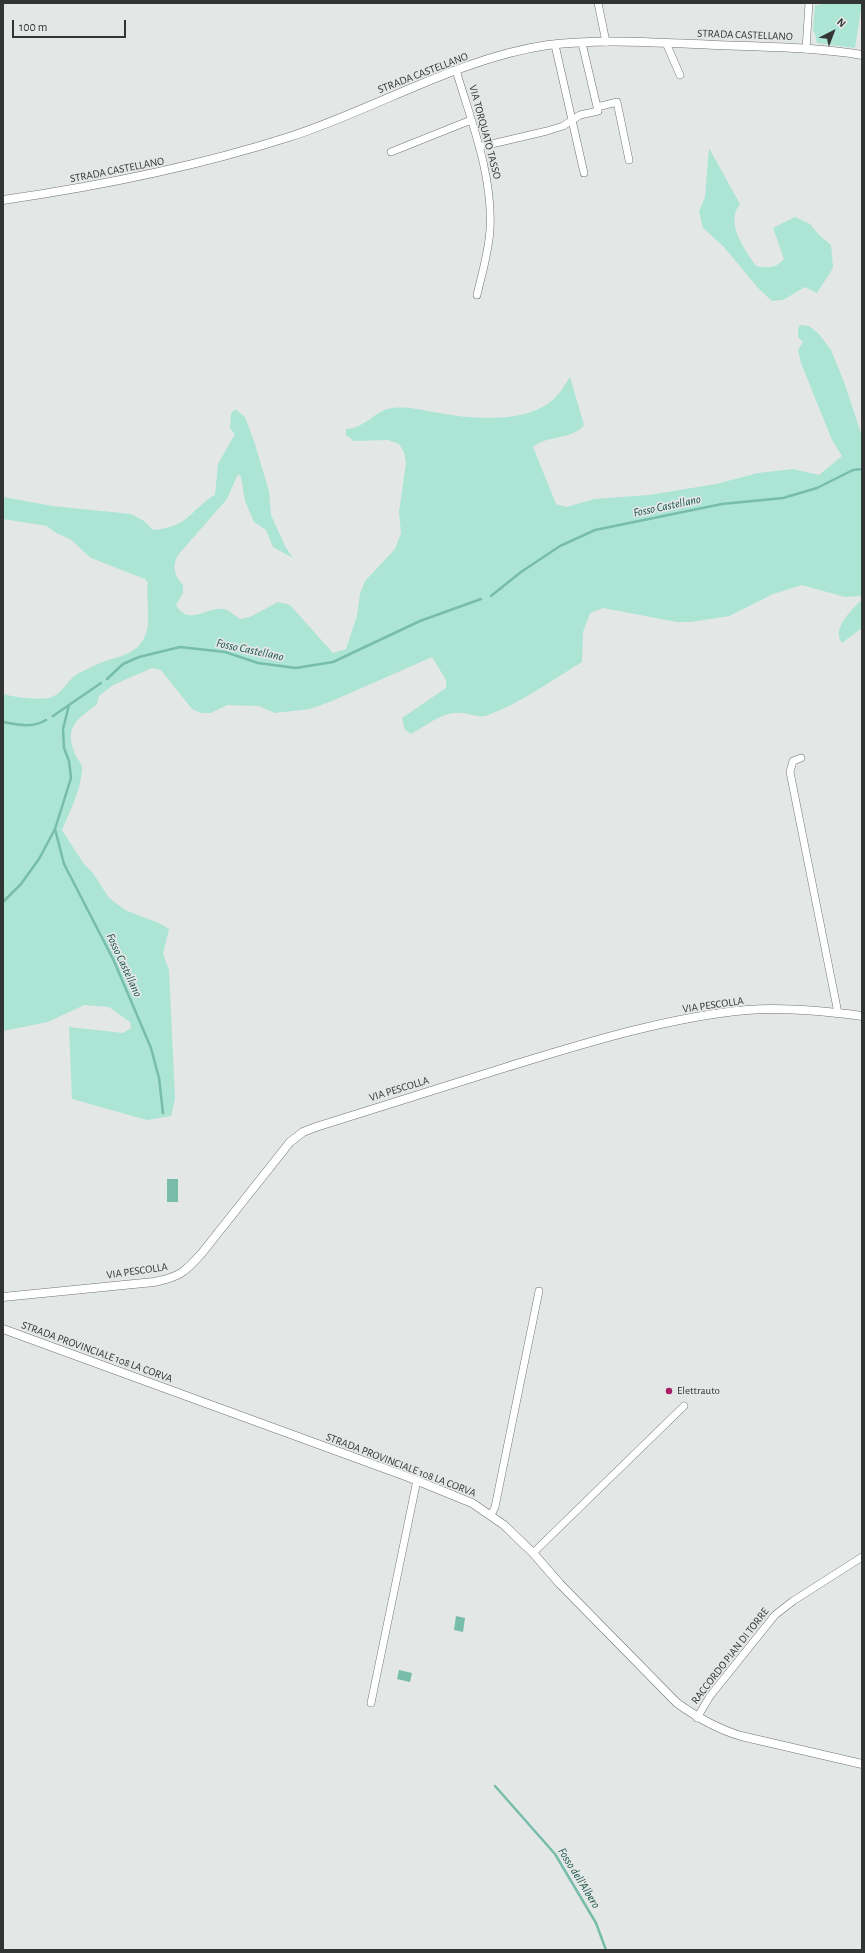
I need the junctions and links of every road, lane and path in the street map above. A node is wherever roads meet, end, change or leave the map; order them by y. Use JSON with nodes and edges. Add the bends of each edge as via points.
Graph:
{"nodes":[{"id":1,"x":598,"y":3,"type":"edge"},
{"id":2,"x":809,"y":3,"type":"edge"},
{"id":3,"x":606,"y":42,"type":"junction"},
{"id":4,"x":582,"y":43,"type":"junction"},
{"id":5,"x":666,"y":43,"type":"junction"},
{"id":6,"x":555,"y":45,"type":"junction"},
{"id":7,"x":806,"y":49,"type":"junction"},
{"id":8,"x":862,"y":55,"type":"edge"},
{"id":9,"x":456,"y":70,"type":"junction"},
{"id":10,"x":680,"y":75,"type":"dead end"},
{"id":11,"x":598,"y":106,"type":"junction"},
{"id":12,"x":471,"y":120,"type":"junction"},
{"id":13,"x":572,"y":120,"type":"junction"},
{"id":14,"x":479,"y":148,"type":"junction"},
{"id":15,"x":391,"y":152,"type":"dead end"},
{"id":16,"x":629,"y":160,"type":"dead end"},
{"id":17,"x":584,"y":173,"type":"dead end"},
{"id":18,"x":3,"y":200,"type":"edge"},
{"id":19,"x":478,"y":295,"type":"dead end"},
{"id":20,"x":801,"y":758,"type":"dead end"},
{"id":21,"x":838,"y":1013,"type":"junction"},
{"id":22,"x":862,"y":1016,"type":"edge"},
{"id":23,"x":539,"y":1291,"type":"dead end"},
{"id":24,"x":3,"y":1297,"type":"edge"},
{"id":25,"x":3,"y":1329,"type":"edge"},
{"id":26,"x":684,"y":1406,"type":"dead end"},
{"id":27,"x":417,"y":1480,"type":"junction"},
{"id":28,"x":491,"y":1515,"type":"junction"},
{"id":29,"x":533,"y":1553,"type":"junction"},
{"id":30,"x":862,"y":1557,"type":"edge"},
{"id":31,"x":371,"y":1703,"type":"dead end"},
{"id":32,"x":697,"y":1718,"type":"junction"},
{"id":33,"x":862,"y":1764,"type":"edge"}],
"edges":[{"from":1,"to":3,"type":"street"},
{"from":2,"to":7,"type":"street"},
{"from":3,"to":4,"type":"street","name":"STRADA CASTELLANO"},
{"from":3,"to":5,"type":"street","name":"STRADA CASTELLANO"},
{"from":4,"to":6,"type":"street","name":"STRADA CASTELLANO"},
{"from":4,"to":11,"type":"street"},
{"from":5,"to":7,"type":"street","name":"STRADA CASTELLANO"},
{"from":5,"to":10,"type":"street"},
{"from":6,"to":9,"type":"street","name":"STRADA CASTELLANO","via":[[528,49]]},
{"from":6,"to":13,"type":"street"},
{"from":7,"to":8,"type":"street","name":"STRADA CASTELLANO"},
{"from":9,"to":12,"type":"street","name":"VIA TORQUATO TASSO"},
{"from":9,"to":18,"type":"street","name":"STRADA CASTELLANO","via":[[290,137],[169,171]]},
{"from":11,"to":13,"type":"street","via":[[598,111],[580,115]]},
{"from":11,"to":16,"type":"street","via":[[617,102]]},
{"from":12,"to":14,"type":"street","name":"VIA TORQUATO TASSO"},
{"from":12,"to":15,"type":"street"},
{"from":13,"to":14,"type":"street","via":[[547,132]]},
{"from":13,"to":17,"type":"street"},
{"from":14,"to":19,"type":"street","name":"VIA TORQUATO TASSO","via":[[488,185],[490,228]]},
{"from":20,"to":21,"type":"street","via":[[793,762],[790,772]]},
{"from":21,"to":22,"type":"street","name":"VIA PESCOLLA"},
{"from":21,"to":24,"type":"street","name":"VIA PESCOLLA","via":[[747,1010],[689,1019],[569,1048],[316,1126],[290,1142],[202,1254],[173,1278]]},
{"from":23,"to":28,"type":"street","via":[[497,1500]]},
{"from":25,"to":27,"type":"street","name":"STRADA PROVINCIALE 108 LA CORVA"},
{"from":26,"to":29,"type":"street"},
{"from":27,"to":28,"type":"street","name":"STRADA PROVINCIALE 108 LA CORVA","via":[[472,1503]]},
{"from":27,"to":31,"type":"street"},
{"from":28,"to":29,"type":"street","name":"STRADA PROVINCIALE 108 LA CORVA"},
{"from":29,"to":32,"type":"street","name":"STRADA PROVINCIALE 108 LA CORVA","via":[[677,1703]]},
{"from":30,"to":32,"type":"street","name":"RACCORDO PIAN DI TORRE","via":[[775,1615],[710,1696]]},
{"from":32,"to":33,"type":"street","name":"STRADA PROVINCIALE 108 LA CORVA","via":[[722,1731]]}]}
